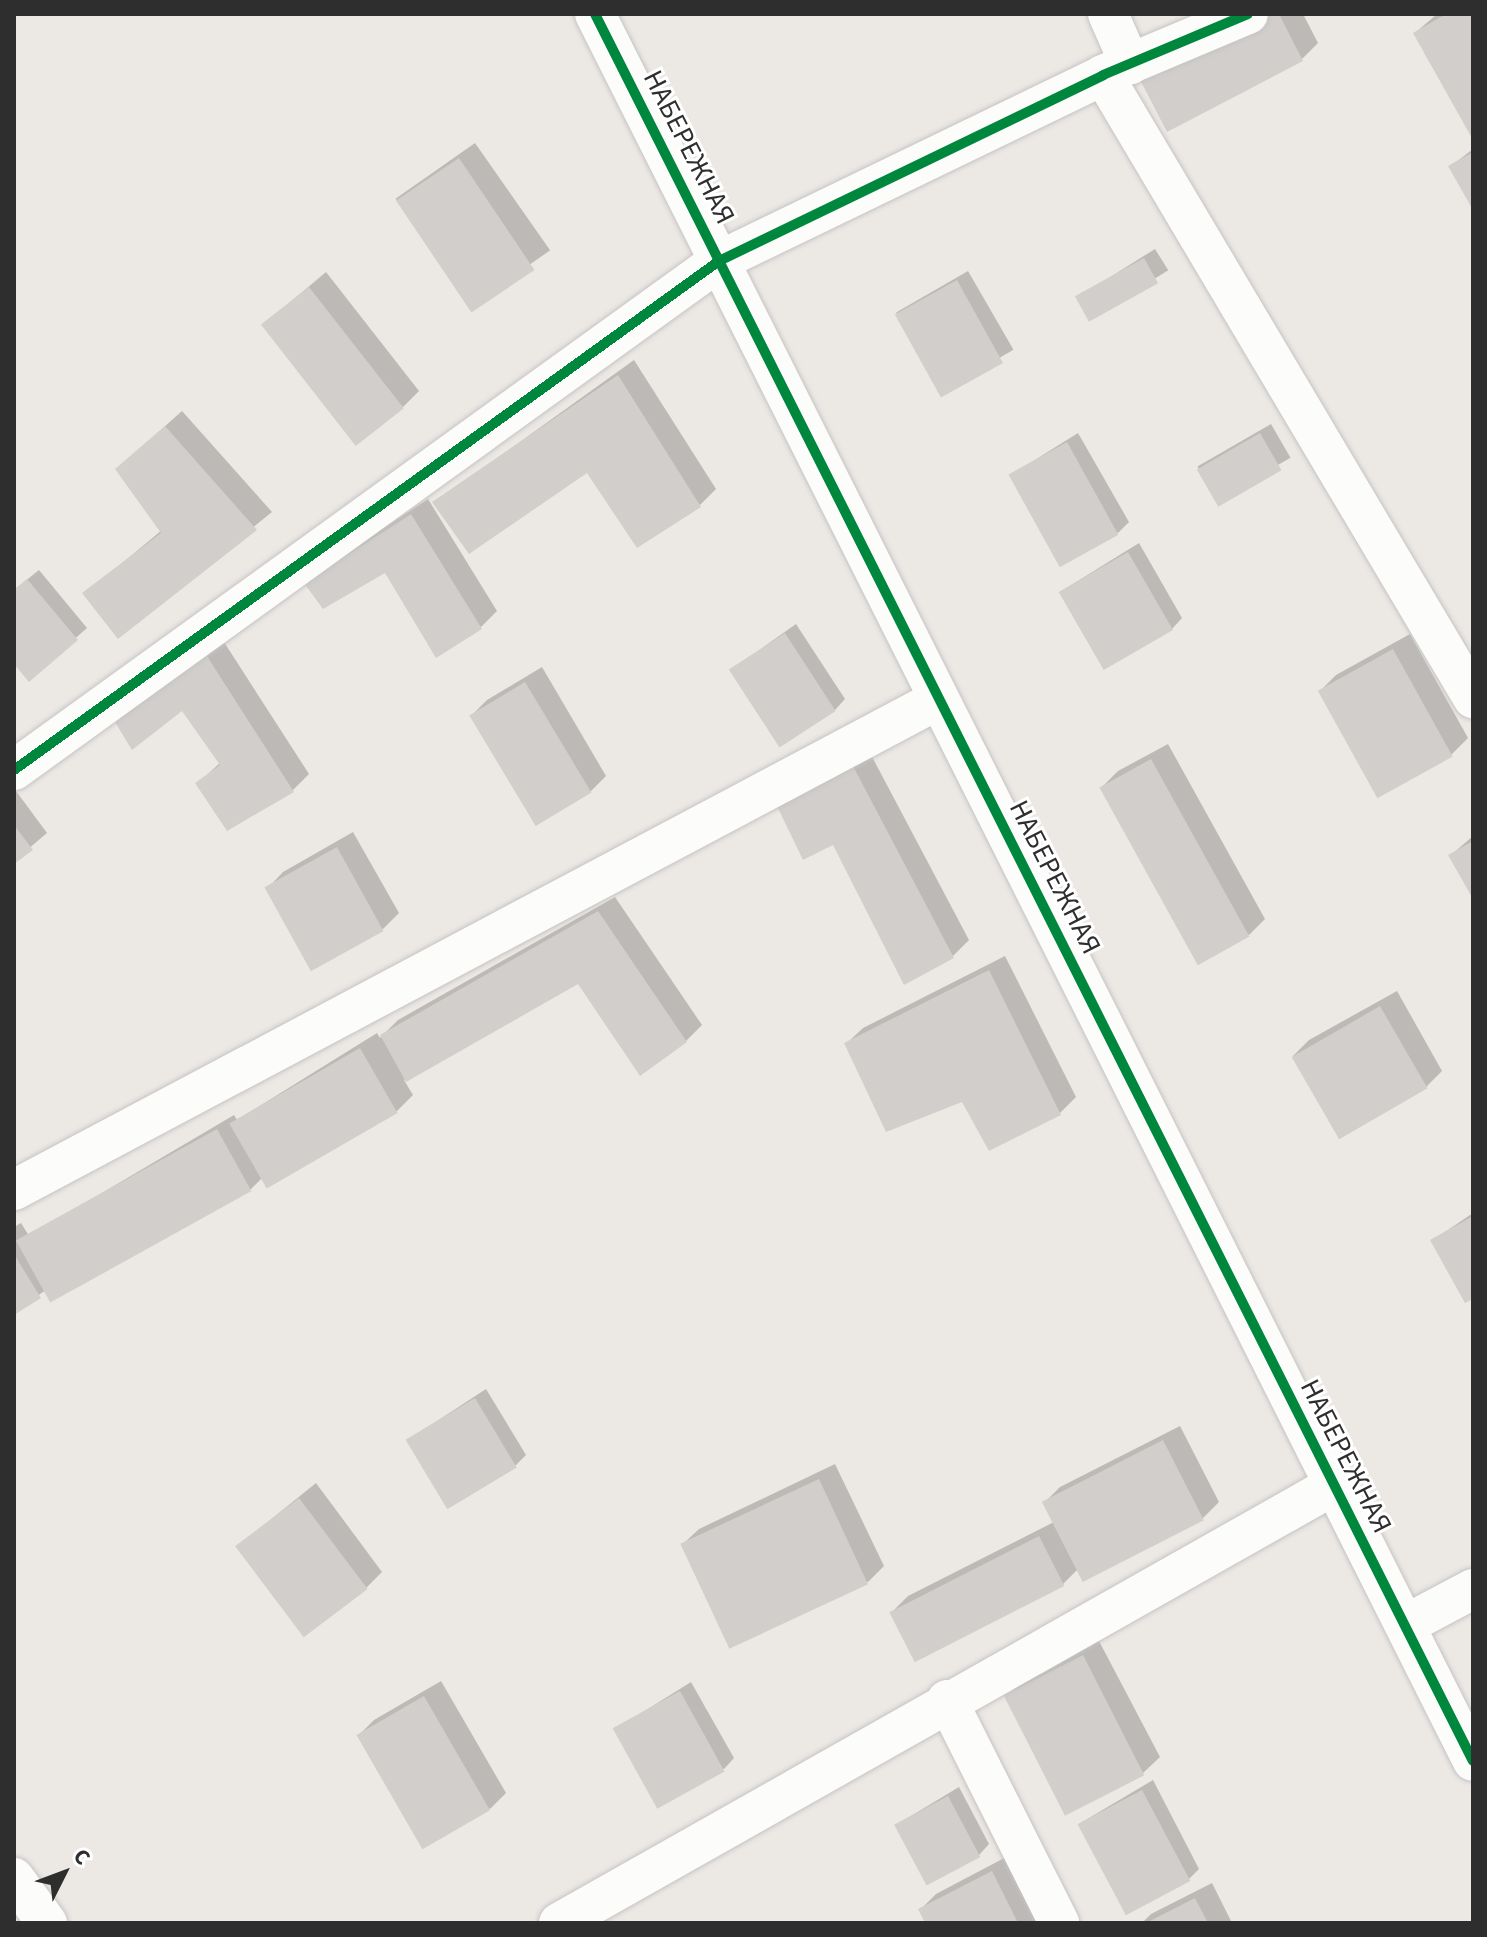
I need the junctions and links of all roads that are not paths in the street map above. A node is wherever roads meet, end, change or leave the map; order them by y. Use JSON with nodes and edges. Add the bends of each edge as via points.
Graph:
{"nodes":[{"id":1,"x":595,"y":14,"type":"edge"},
{"id":2,"x":1108,"y":14,"type":"edge"},
{"id":3,"x":1248,"y":14,"type":"edge"},
{"id":4,"x":1116,"y":70,"type":"junction"},
{"id":5,"x":719,"y":261,"type":"junction"},
{"id":6,"x":1473,"y":698,"type":"edge"},
{"id":7,"x":939,"y":699,"type":"junction"},
{"id":8,"x":14,"y":770,"type":"edge"},
{"id":9,"x":14,"y":1190,"type":"edge"},
{"id":10,"x":1334,"y":1485,"type":"junction"},
{"id":11,"x":1473,"y":1589,"type":"edge"},
{"id":12,"x":1405,"y":1625,"type":"junction"},
{"id":13,"x":947,"y":1700,"type":"junction"},
{"id":14,"x":1473,"y":1761,"type":"edge"},
{"id":15,"x":14,"y":1878,"type":"edge"},
{"id":16,"x":47,"y":1923,"type":"edge"},
{"id":17,"x":559,"y":1923,"type":"edge"},
{"id":18,"x":1059,"y":1923,"type":"edge"}],
"edges":[{"from":1,"to":5,"type":"street","name":"НАБЕРЕЖНАЯ"},
{"from":2,"to":4,"type":"street"},
{"from":3,"to":4,"type":"street"},
{"from":4,"to":5,"type":"street"},
{"from":4,"to":6,"type":"street"},
{"from":5,"to":7,"type":"street","name":"НАБЕРЕЖНАЯ"},
{"from":5,"to":8,"type":"street"},
{"from":7,"to":9,"type":"street"},
{"from":7,"to":10,"type":"street","name":"НАБЕРЕЖНАЯ"},
{"from":10,"to":12,"type":"street","name":"НАБЕРЕЖНАЯ"},
{"from":10,"to":13,"type":"street"},
{"from":11,"to":12,"type":"street"},
{"from":12,"to":14,"type":"street","name":"НАБЕРЕЖНАЯ"},
{"from":13,"to":17,"type":"street"},
{"from":13,"to":18,"type":"street"},
{"from":15,"to":16,"type":"street"}]}
